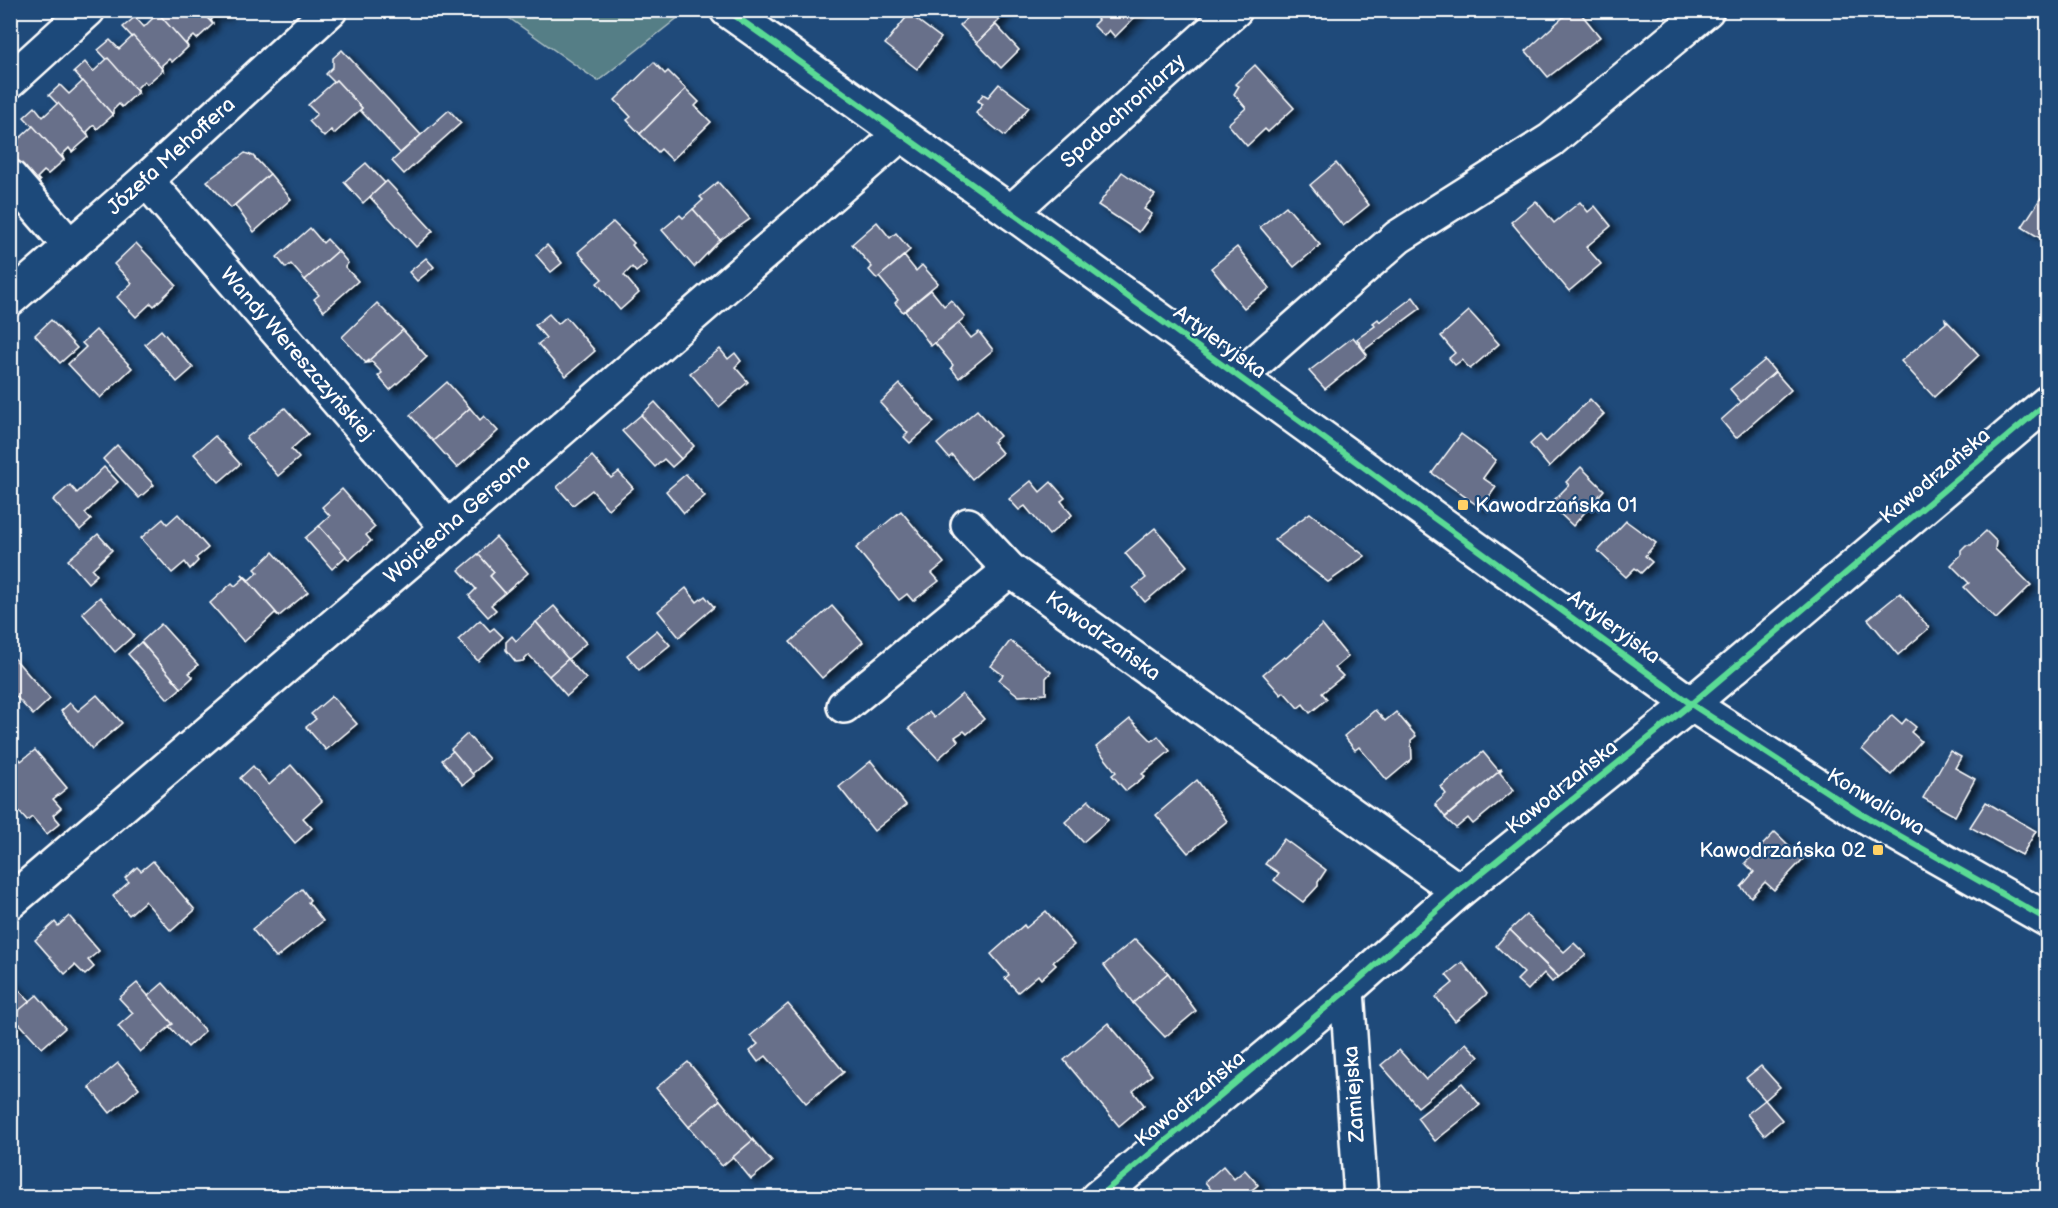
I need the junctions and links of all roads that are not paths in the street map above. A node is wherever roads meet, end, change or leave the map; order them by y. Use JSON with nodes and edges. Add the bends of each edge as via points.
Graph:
{"nodes":[{"id":1,"x":87,"y":10,"type":"edge"},
{"id":2,"x":330,"y":10,"type":"edge"},
{"id":3,"x":726,"y":10,"type":"edge"},
{"id":4,"x":1235,"y":10,"type":"edge"},
{"id":5,"x":1707,"y":10,"type":"edge"},
{"id":6,"x":10,"y":81,"type":"edge"},
{"id":7,"x":901,"y":134,"type":"junction"},
{"id":8,"x":10,"y":177,"type":"edge"},
{"id":9,"x":146,"y":180,"type":"junction"},
{"id":10,"x":1011,"y":212,"type":"junction"},
{"id":11,"x":70,"y":246,"type":"junction"},
{"id":12,"x":10,"y":299,"type":"edge"},
{"id":13,"x":1239,"y":377,"type":"junction"},
{"id":14,"x":2048,"y":402,"type":"edge"},
{"id":15,"x":968,"y":525,"type":"dead end"},
{"id":16,"x":448,"y":528,"type":"junction"},
{"id":17,"x":1010,"y":570,"type":"junction"},
{"id":18,"x":1691,"y":704,"type":"junction"},
{"id":19,"x":844,"y":706,"type":"dead end"},
{"id":20,"x":1459,"y":891,"type":"junction"},
{"id":21,"x":10,"y":902,"type":"edge"},
{"id":22,"x":2048,"y":920,"type":"edge"},
{"id":23,"x":1347,"y":990,"type":"junction"},
{"id":24,"x":1097,"y":1197,"type":"edge"},
{"id":25,"x":1360,"y":1197,"type":"edge"}],
"edges":[{"from":1,"to":6,"type":"street"},
{"from":2,"to":9,"type":"street","name":"Józefa Mehoffera"},
{"from":3,"to":7,"type":"street","name":"Artyleryjska"},
{"from":4,"to":10,"type":"street","name":"Spadochroniarzy"},
{"from":5,"to":13,"type":"street","via":[[1551,140],[1398,237]]},
{"from":7,"to":10,"type":"street","name":"Artyleryjska"},
{"from":7,"to":16,"type":"street","name":"Wojciecha Gersona"},
{"from":8,"to":11,"type":"street"},
{"from":9,"to":11,"type":"street","name":"Józefa Mehoffera"},
{"from":9,"to":16,"type":"street","name":"Wandy Wereszczyńskiej"},
{"from":10,"to":13,"type":"street","name":"Artyleryjska"},
{"from":11,"to":12,"type":"street","name":"Józefa Mehoffera"},
{"from":13,"to":18,"type":"street","name":"Artyleryjska"},
{"from":14,"to":18,"type":"street","name":"Kawodrzańska"},
{"from":15,"to":17,"type":"street","name":"Kawodrzańska"},
{"from":16,"to":21,"type":"street","name":"Wojciecha Gersona"},
{"from":17,"to":19,"type":"street"},
{"from":17,"to":20,"type":"street","name":"Kawodrzańska"},
{"from":18,"to":20,"type":"street","name":"Kawodrzańska"},
{"from":18,"to":22,"type":"street","name":"Konwaliowa","via":[[1858,812]]},
{"from":20,"to":23,"type":"street","name":"Kawodrzańska"},
{"from":23,"to":24,"type":"street","name":"Kawodrzańska"},
{"from":23,"to":25,"type":"street","name":"Zamiejska"}]}
